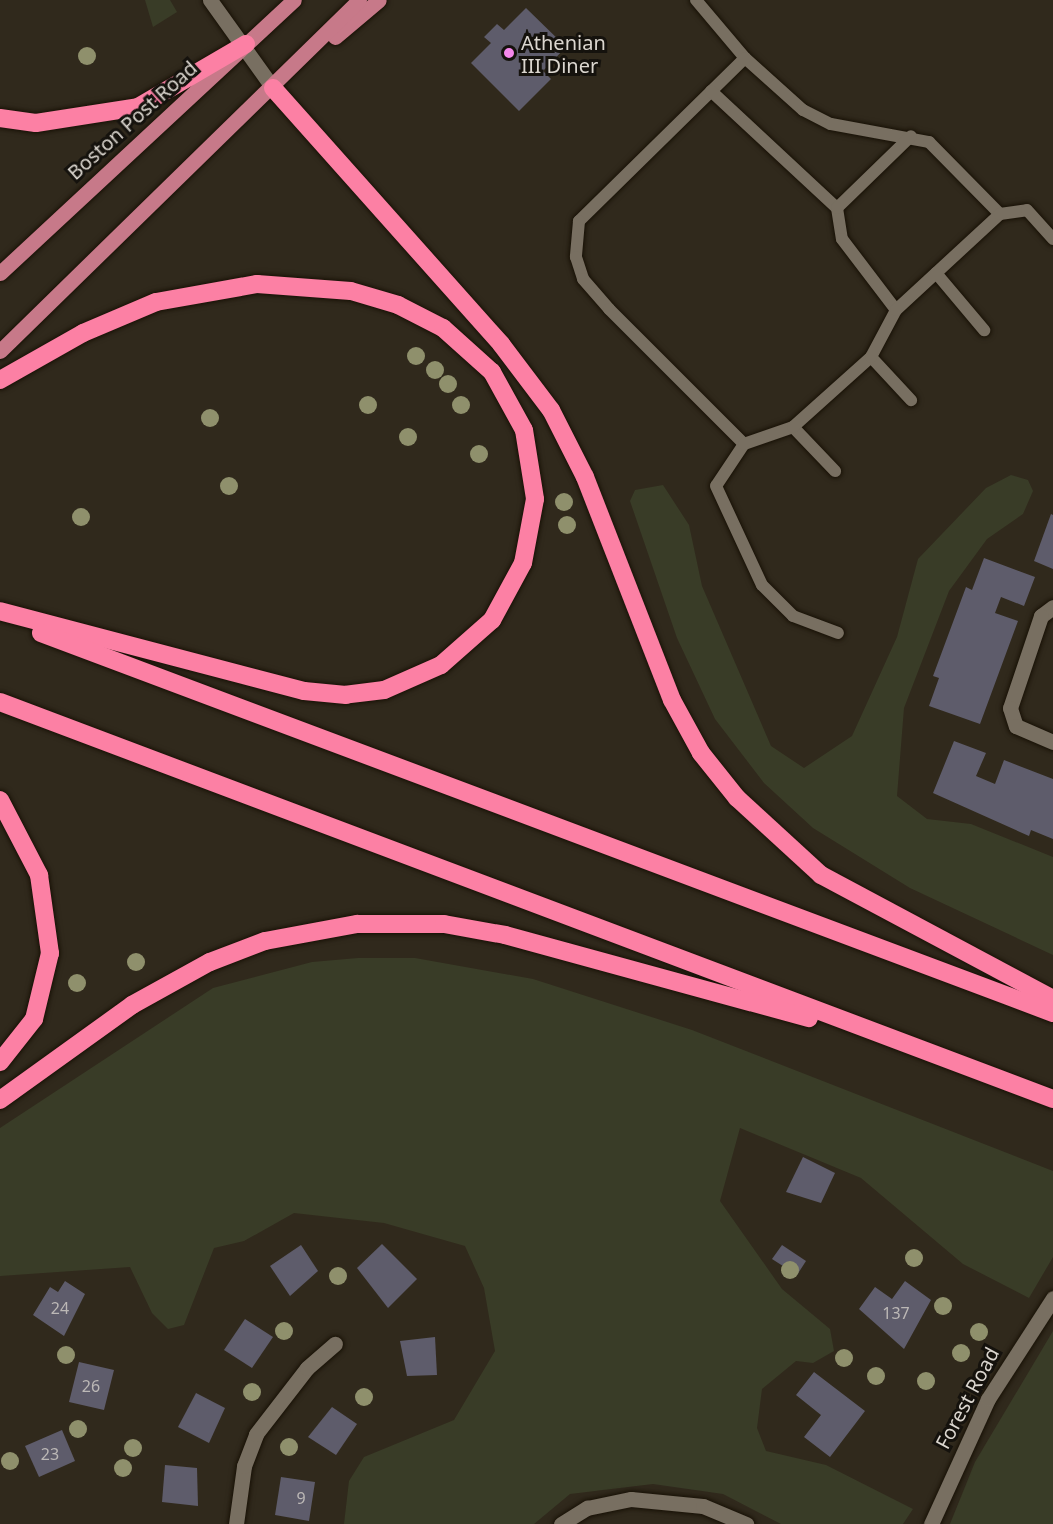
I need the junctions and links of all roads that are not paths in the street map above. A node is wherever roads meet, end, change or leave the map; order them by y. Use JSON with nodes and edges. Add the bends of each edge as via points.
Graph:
{"nodes":[{"id":1,"x":210,"y":0,"type":"edge"},
{"id":2,"x":294,"y":0,"type":"edge"},
{"id":3,"x":359,"y":0,"type":"edge"},
{"id":4,"x":379,"y":0,"type":"edge"},
{"id":5,"x":696,"y":0,"type":"edge"},
{"id":6,"x":246,"y":44,"type":"junction"},
{"id":7,"x":746,"y":58,"type":"junction"},
{"id":8,"x":273,"y":88,"type":"junction"},
{"id":9,"x":711,"y":91,"type":"junction"},
{"id":10,"x":0,"y":118,"type":"edge"},
{"id":11,"x":910,"y":136,"type":"junction"},
{"id":12,"x":837,"y":208,"type":"junction"},
{"id":13,"x":1000,"y":214,"type":"junction"},
{"id":14,"x":1053,"y":239,"type":"edge"},
{"id":15,"x":0,"y":273,"type":"edge"},
{"id":16,"x":936,"y":273,"type":"junction"},
{"id":17,"x":896,"y":310,"type":"junction"},
{"id":18,"x":984,"y":330,"type":"dead end"},
{"id":19,"x":0,"y":351,"type":"edge"},
{"id":20,"x":871,"y":357,"type":"junction"},
{"id":21,"x":0,"y":380,"type":"edge"},
{"id":22,"x":911,"y":400,"type":"dead end"},
{"id":23,"x":793,"y":427,"type":"junction"},
{"id":24,"x":744,"y":444,"type":"junction"},
{"id":25,"x":836,"y":471,"type":"dead end"},
{"id":26,"x":1053,"y":607,"type":"edge"},
{"id":27,"x":0,"y":611,"type":"edge"},
{"id":28,"x":0,"y":617,"type":"edge"},
{"id":29,"x":838,"y":633,"type":"dead end"},
{"id":30,"x":0,"y":702,"type":"edge"},
{"id":31,"x":1053,"y":742,"type":"edge"},
{"id":32,"x":0,"y":800,"type":"edge"},
{"id":33,"x":1053,"y":999,"type":"edge"},
{"id":34,"x":1053,"y":1013,"type":"edge"},
{"id":35,"x":914,"y":1046,"type":"junction"},
{"id":36,"x":0,"y":1062,"type":"edge"},
{"id":37,"x":1053,"y":1099,"type":"edge"},
{"id":38,"x":0,"y":1100,"type":"edge"},
{"id":39,"x":1053,"y":1298,"type":"edge"},
{"id":40,"x":335,"y":1344,"type":"dead end"},
{"id":41,"x":236,"y":1524,"type":"edge"},
{"id":42,"x":561,"y":1524,"type":"edge"},
{"id":43,"x":746,"y":1524,"type":"edge"},
{"id":44,"x":931,"y":1524,"type":"edge"}],
"edges":[{"from":1,"to":6,"type":"street"},
{"from":2,"to":6,"type":"main road","name":"Boston Post Road"},
{"from":3,"to":8,"type":"main road"},
{"from":4,"to":8,"type":"main road"},
{"from":5,"to":7,"type":"lane"},
{"from":6,"to":8,"type":"street"},
{"from":6,"to":10,"type":"highway","via":[[138,107],[36,123]]},
{"from":6,"to":15,"type":"main road","name":"Boston Post Road"},
{"from":7,"to":9,"type":"lane"},
{"from":7,"to":11,"type":"lane","via":[[803,110],[831,124]]},
{"from":8,"to":19,"type":"main road"},
{"from":8,"to":33,"type":"highway","via":[[501,344],[551,410],[585,477],[672,700],[701,753],[736,798],[820,876]]},
{"from":9,"to":12,"type":"lane"},
{"from":9,"to":24,"type":"lane","via":[[579,221],[574,241],[583,279]]},
{"from":11,"to":12,"type":"lane"},
{"from":11,"to":13,"type":"lane","via":[[949,159]]},
{"from":12,"to":17,"type":"lane","via":[[842,239]]},
{"from":13,"to":14,"type":"lane","via":[[1027,210]]},
{"from":13,"to":16,"type":"lane"},
{"from":16,"to":17,"type":"lane"},
{"from":16,"to":18,"type":"lane"},
{"from":17,"to":20,"type":"lane"},
{"from":20,"to":22,"type":"lane"},
{"from":20,"to":23,"type":"lane"},
{"from":21,"to":27,"type":"highway","via":[[83,333],[165,300],[257,284],[351,291],[398,305],[443,328],[492,372],[524,430],[535,499],[523,563],[492,620],[441,665],[375,692],[326,694],[284,687]]},
{"from":23,"to":24,"type":"lane"},
{"from":23,"to":25,"type":"lane"},
{"from":24,"to":29,"type":"lane","via":[[716,486],[762,585],[793,616]]},
{"from":26,"to":31,"type":"street","via":[[1041,616],[1010,708],[1016,726]]},
{"from":28,"to":34,"type":"highway"},
{"from":30,"to":35,"type":"highway"},
{"from":32,"to":36,"type":"highway","via":[[39,875],[50,953],[34,1019]]},
{"from":35,"to":37,"type":"highway"},
{"from":35,"to":38,"type":"highway","via":[[505,935],[444,924],[357,924],[265,940],[210,962],[132,1005]]},
{"from":39,"to":44,"type":"street","name":"Forest Road","via":[[988,1400]]},
{"from":40,"to":41,"type":"street","via":[[308,1368],[256,1434],[244,1466]]},
{"from":42,"to":43,"type":"street","via":[[609,1502],[653,1498],[703,1506]]}]}
